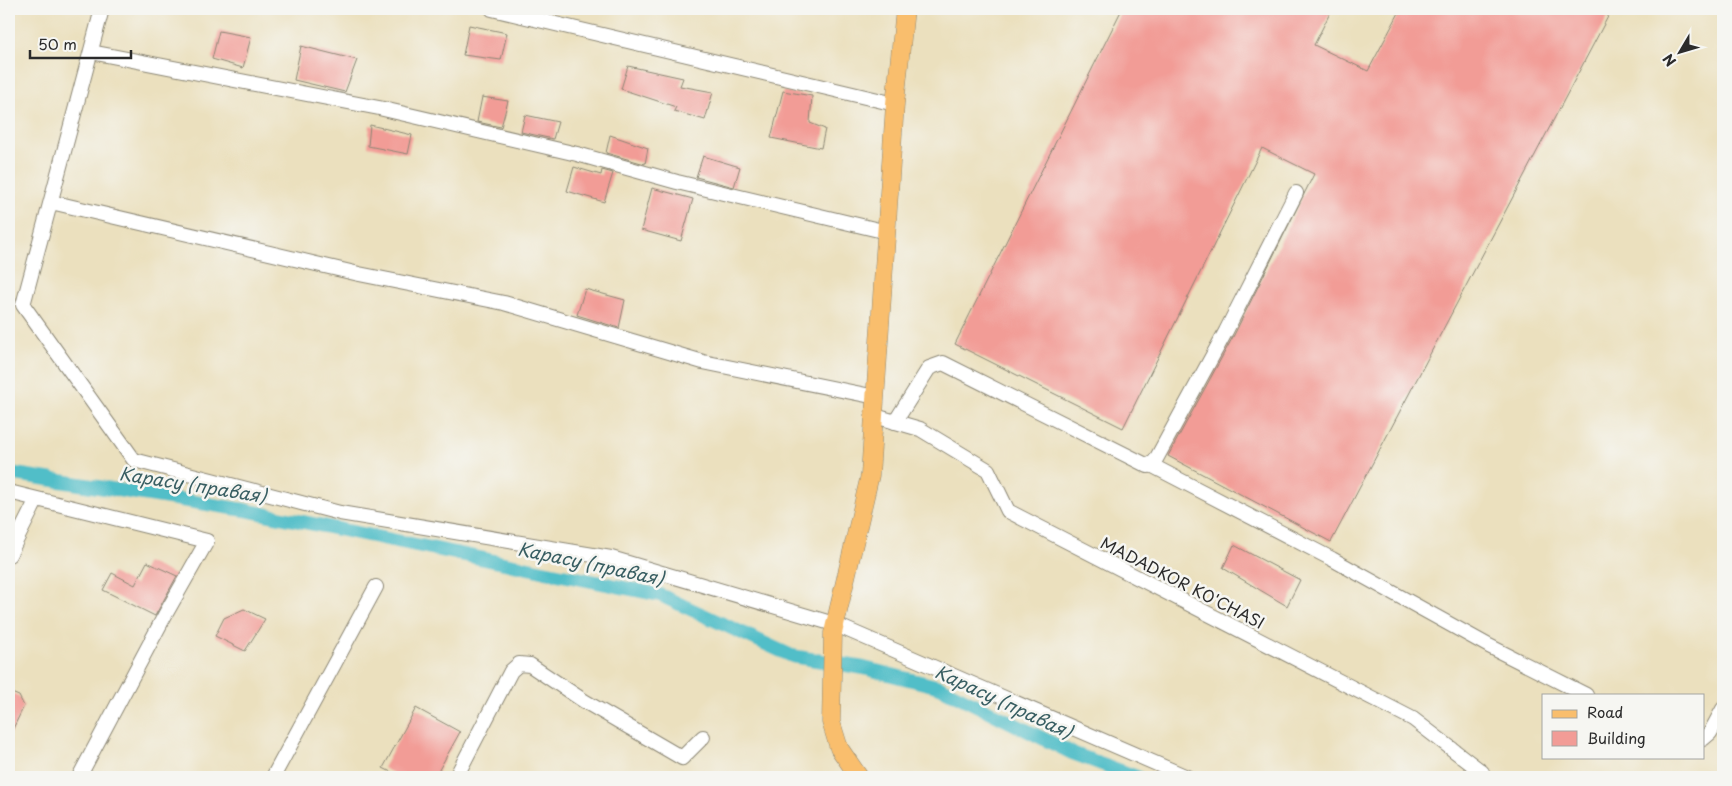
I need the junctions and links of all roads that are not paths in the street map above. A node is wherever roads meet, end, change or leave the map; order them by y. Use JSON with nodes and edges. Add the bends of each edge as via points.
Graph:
{"nodes":[{"id":1,"x":102,"y":9,"type":"edge"},
{"id":2,"x":492,"y":9,"type":"edge"},
{"id":3,"x":905,"y":9,"type":"edge"},
{"id":4,"x":90,"y":52,"type":"junction"},
{"id":5,"x":895,"y":104,"type":"junction"},
{"id":6,"x":1296,"y":193,"type":"dead end"},
{"id":7,"x":51,"y":202,"type":"junction"},
{"id":8,"x":887,"y":232,"type":"junction"},
{"id":9,"x":876,"y":397,"type":"junction"},
{"id":10,"x":875,"y":416,"type":"junction"},
{"id":11,"x":895,"y":422,"type":"junction"},
{"id":12,"x":1150,"y":465,"type":"junction"},
{"id":13,"x":9,"y":492,"type":"edge"},
{"id":14,"x":36,"y":501,"type":"junction"},
{"id":15,"x":9,"y":555,"type":"edge"},
{"id":16,"x":376,"y":587,"type":"dead end"},
{"id":17,"x":833,"y":628,"type":"junction"},
{"id":18,"x":1584,"y":694,"type":"edge"},
{"id":19,"x":1723,"y":708,"type":"edge"},
{"id":20,"x":703,"y":737,"type":"dead end"},
{"id":21,"x":1704,"y":738,"type":"edge"},
{"id":22,"x":79,"y":777,"type":"edge"},
{"id":23,"x":273,"y":777,"type":"edge"},
{"id":24,"x":456,"y":777,"type":"edge"},
{"id":25,"x":859,"y":777,"type":"edge"},
{"id":26,"x":1187,"y":777,"type":"edge"},
{"id":27,"x":1478,"y":777,"type":"edge"}],
"edges":[{"from":1,"to":4,"type":"street"},
{"from":2,"to":5,"type":"street"},
{"from":3,"to":5,"type":"main road"},
{"from":4,"to":7,"type":"street"},
{"from":4,"to":8,"type":"street","via":[[379,108]]},
{"from":5,"to":8,"type":"main road"},
{"from":6,"to":12,"type":"street","via":[[1226,331]]},
{"from":7,"to":9,"type":"street","via":[[359,274],[504,304],[703,362]]},
{"from":7,"to":17,"type":"street","via":[[23,305],[134,460],[340,513],[611,558]]},
{"from":8,"to":9,"type":"main road"},
{"from":9,"to":10,"type":"main road"},
{"from":10,"to":11,"type":"street","name":"MADADKOR KO'CHASI"},
{"from":10,"to":17,"type":"main road","via":[[870,475]]},
{"from":11,"to":12,"type":"street","via":[[929,368],[943,362]]},
{"from":11,"to":27,"type":"street","name":"MADADKOR KO'CHASI","via":[[920,429],[988,470],[1008,511],[1413,719],[1482,772]]},
{"from":12,"to":18,"type":"street"},
{"from":13,"to":14,"type":"street"},
{"from":14,"to":15,"type":"street"},
{"from":14,"to":22,"type":"street","via":[[207,541]]},
{"from":16,"to":23,"type":"street"},
{"from":17,"to":25,"type":"main road","via":[[830,692],[834,735]]},
{"from":17,"to":26,"type":"street"},
{"from":19,"to":21,"type":"street","via":[[1710,734]]},
{"from":20,"to":24,"type":"street","via":[[682,758],[584,701],[530,665],[519,664],[511,671]]}]}
